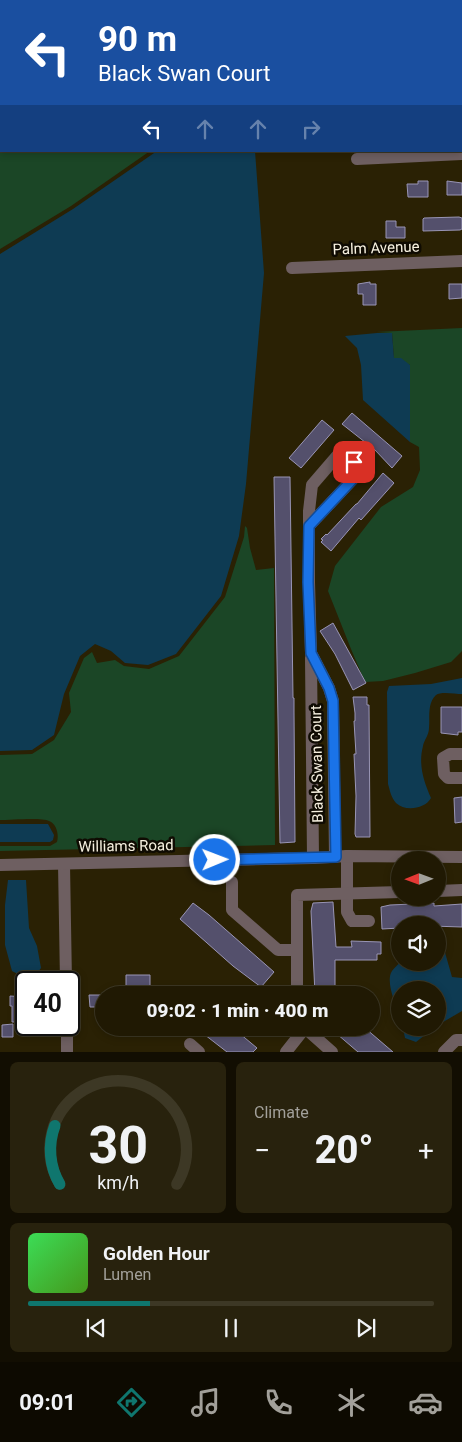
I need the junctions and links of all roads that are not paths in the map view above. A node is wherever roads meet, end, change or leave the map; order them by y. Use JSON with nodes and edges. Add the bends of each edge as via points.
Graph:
{"nodes":[{"id":1,"x":462,"y":154,"type":"edge"},
{"id":2,"x":357,"y":159,"type":"dead end"},
{"id":3,"x":462,"y":261,"type":"edge"},
{"id":4,"x":292,"y":268,"type":"dead end"},
{"id":5,"x":309,"y":526,"type":"junction"},
{"id":6,"x":311,"y":653,"type":"junction"},
{"id":7,"x":462,"y":754,"type":"edge"},
{"id":8,"x":462,"y":778,"type":"edge"},
{"id":9,"x":341,"y":856,"type":"junction"},
{"id":10,"x":462,"y":857,"type":"edge"},
{"id":11,"x":313,"y":858,"type":"junction"},
{"id":12,"x":64,"y":864,"type":"junction"},
{"id":13,"x":0,"y":865,"type":"edge"},
{"id":14,"x":232,"y":882,"type":"dead end"},
{"id":15,"x":462,"y":890,"type":"edge"},
{"id":16,"x":446,"y":891,"type":"edge"},
{"id":17,"x":391,"y":892,"type":"edge"},
{"id":18,"x":348,"y":893,"type":"junction"},
{"id":19,"x":369,"y":921,"type":"dead end"},
{"id":20,"x":297,"y":950,"type":"junction"},
{"id":21,"x":66,"y":971,"type":"edge"},
{"id":22,"x":297,"y":986,"type":"edge"},
{"id":23,"x":67,"y":1036,"type":"edge"},
{"id":24,"x":299,"y":1036,"type":"edge"},
{"id":25,"x":314,"y":1036,"type":"edge"},
{"id":26,"x":462,"y":1040,"type":"edge"},
{"id":27,"x":67,"y":1052,"type":"edge"},
{"id":28,"x":286,"y":1052,"type":"edge"},
{"id":29,"x":332,"y":1052,"type":"edge"},
{"id":30,"x":444,"y":1052,"type":"edge"}],
"edges":[{"from":1,"to":2,"type":"street"},
{"from":3,"to":4,"type":"street","name":"Palm Avenue"},
{"from":5,"to":5,"type":"street","name":"Black Swan Court","via":[[354,478],[357,468],[345,454],[337,456],[312,485]]},
{"from":5,"to":6,"type":"street","name":"Black Swan Court"},
{"from":6,"to":9,"type":"street","name":"Black Swan Court","via":[[333,701]]},
{"from":6,"to":11,"type":"street"},
{"from":7,"to":8,"type":"street","via":[[443,758],[444,774],[448,778]]},
{"from":9,"to":10,"type":"street","name":"Williams Road"},
{"from":9,"to":11,"type":"street","name":"Williams Road"},
{"from":9,"to":18,"type":"street","name":"Black Swan Court"},
{"from":11,"to":12,"type":"street","name":"Williams Road"},
{"from":12,"to":13,"type":"street","name":"Williams Road"},
{"from":12,"to":21,"type":"street"},
{"from":14,"to":20,"type":"street","via":[[232,910],[278,950]]},
{"from":15,"to":16,"type":"street"},
{"from":17,"to":18,"type":"street"},
{"from":18,"to":19,"type":"street","name":"Black Swan Court","via":[[349,917],[352,921]]},
{"from":18,"to":20,"type":"street","via":[[297,895]]},
{"from":20,"to":22,"type":"street"},
{"from":23,"to":27,"type":"street"},
{"from":24,"to":28,"type":"street"},
{"from":25,"to":29,"type":"street"},
{"from":26,"to":30,"type":"street","via":[[456,1040]]}]}
